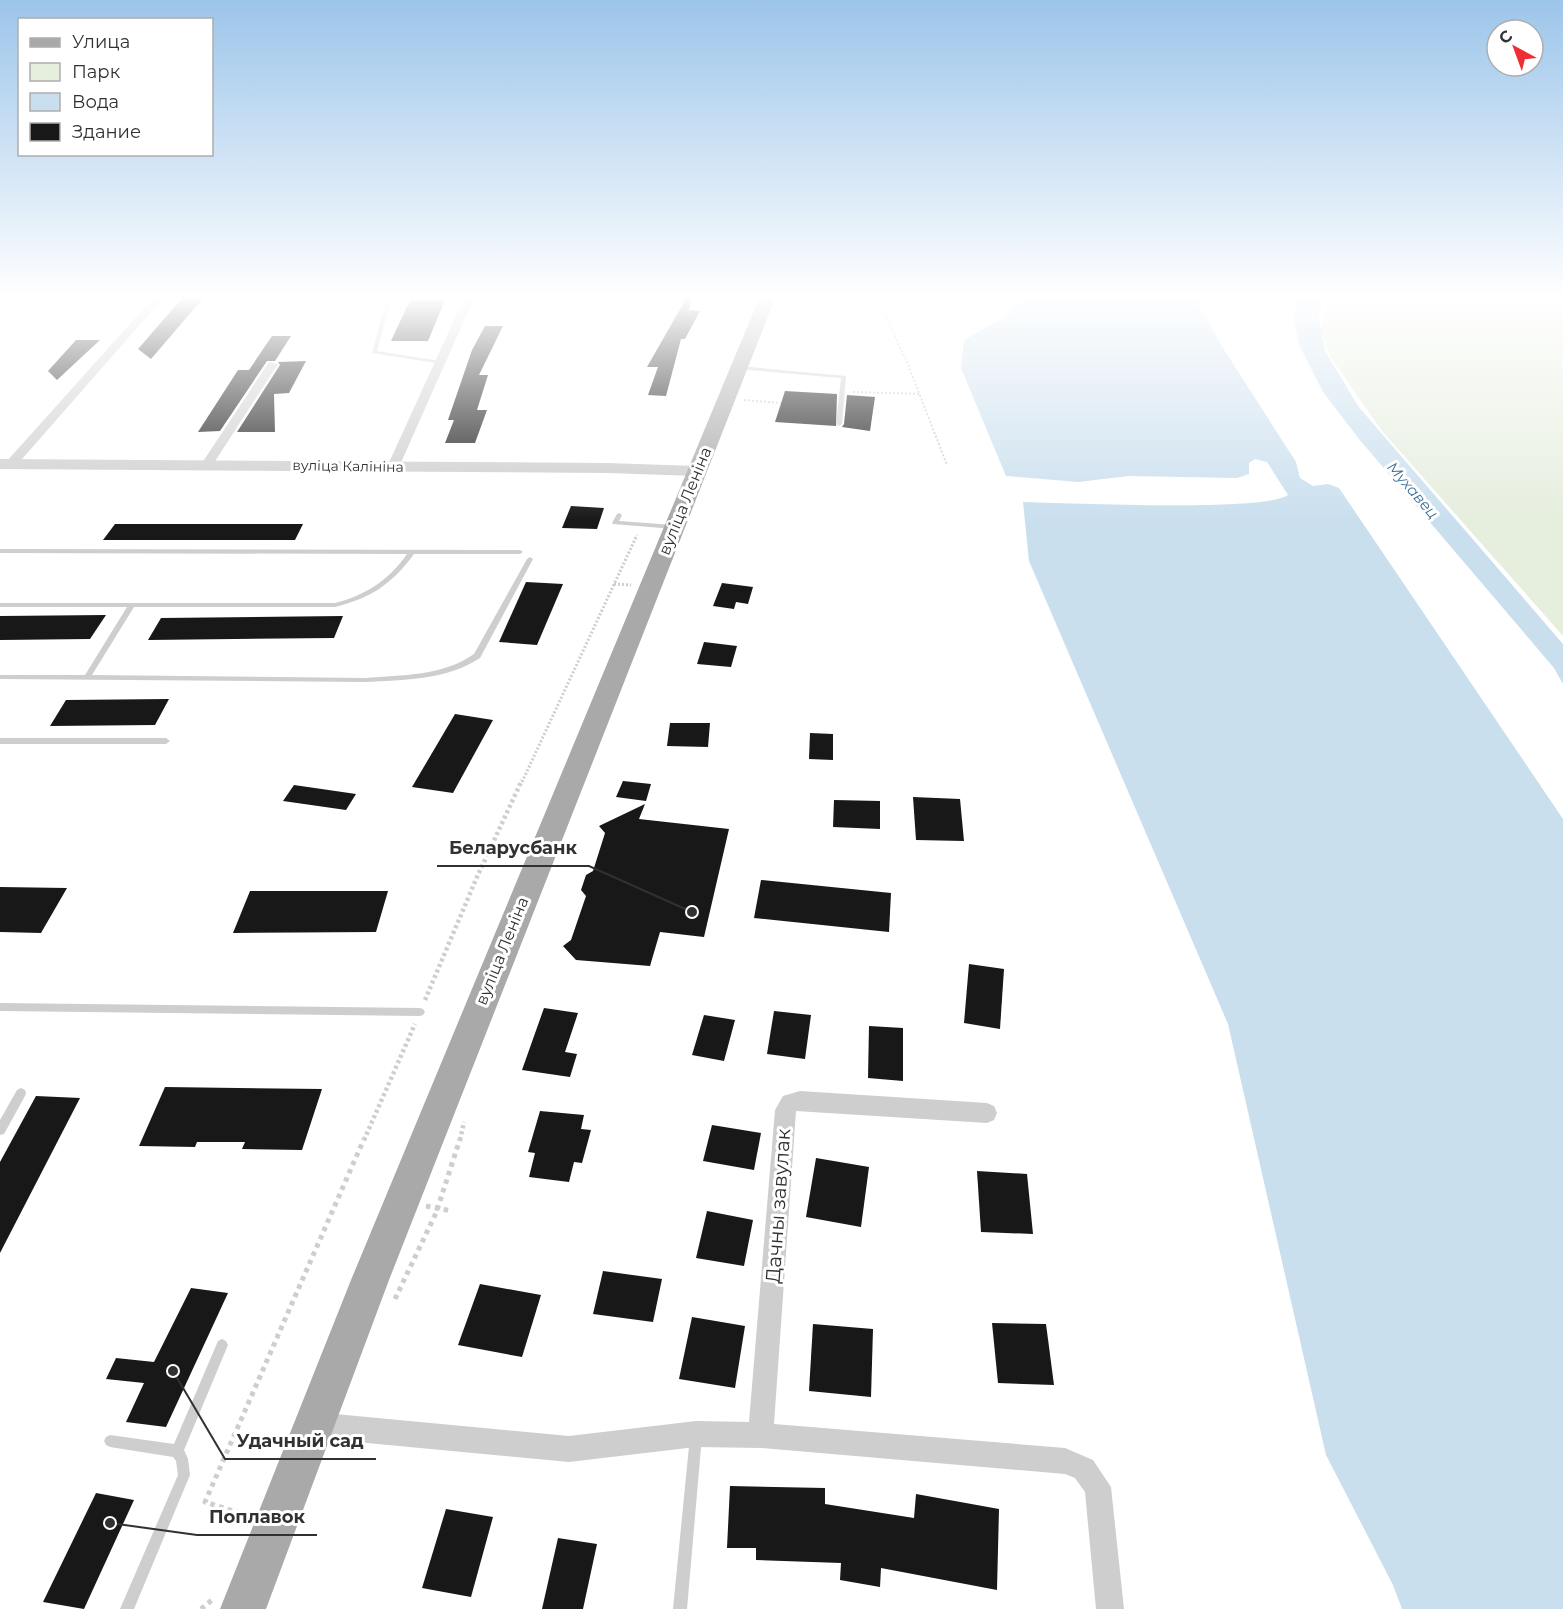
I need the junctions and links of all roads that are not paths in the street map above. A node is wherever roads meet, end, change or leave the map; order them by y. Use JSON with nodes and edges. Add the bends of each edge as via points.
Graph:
{"nodes":[{"id":1,"x":91,"y":371,"type":"edge"},
{"id":2,"x":268,"y":371,"type":"edge"},
{"id":3,"x":436,"y":371,"type":"edge"},
{"id":4,"x":738,"y":371,"type":"edge"},
{"id":5,"x":775,"y":371,"type":"edge"},
{"id":6,"x":839,"y":423,"type":"dead end"},
{"id":7,"x":708,"y":443,"type":"junction"},
{"id":8,"x":5,"y":464,"type":"edge"},
{"id":9,"x":206,"y":466,"type":"junction"},
{"id":10,"x":393,"y":467,"type":"junction"},
{"id":11,"x":636,"y":469,"type":"junction"},
{"id":12,"x":677,"y":506,"type":"junction"},
{"id":13,"x":619,"y":515,"type":"dead end"},
{"id":14,"x":0,"y":551,"type":"edge"},
{"id":15,"x":412,"y":552,"type":"junction"},
{"id":16,"x":520,"y":552,"type":"dead end"},
{"id":17,"x":530,"y":559,"type":"dead end"},
{"id":18,"x":0,"y":605,"type":"edge"},
{"id":19,"x":132,"y":605,"type":"junction"},
{"id":20,"x":0,"y":677,"type":"edge"},
{"id":21,"x":87,"y":678,"type":"junction"},
{"id":22,"x":0,"y":741,"type":"edge"},
{"id":23,"x":166,"y":741,"type":"dead end"},
{"id":24,"x":0,"y":1007,"type":"edge"},
{"id":25,"x":420,"y":1012,"type":"road end"},
{"id":26,"x":21,"y":1093,"type":"dead end"},
{"id":27,"x":987,"y":1113,"type":"dead end"},
{"id":28,"x":0,"y":1130,"type":"edge"},
{"id":29,"x":222,"y":1345,"type":"dead end"},
{"id":30,"x":313,"y":1425,"type":"junction"},
{"id":31,"x":696,"y":1434,"type":"junction"},
{"id":32,"x":761,"y":1436,"type":"junction"},
{"id":33,"x":110,"y":1441,"type":"dead end"},
{"id":34,"x":177,"y":1451,"type":"junction"},
{"id":35,"x":127,"y":1609,"type":"edge"},
{"id":36,"x":243,"y":1609,"type":"edge"},
{"id":37,"x":680,"y":1609,"type":"edge"},
{"id":38,"x":1110,"y":1609,"type":"edge"}],
"edges":[{"from":1,"to":8,"type":"street"},
{"from":2,"to":9,"type":"street"},
{"from":3,"to":10,"type":"street"},
{"from":4,"to":7,"type":"main road","name":"вуліца Леніна"},
{"from":5,"to":6,"type":"lane","via":[[844,377]]},
{"from":7,"to":11,"type":"street","via":[[678,463]]},
{"from":7,"to":12,"type":"main road","name":"вуліца Леніна"},
{"from":8,"to":9,"type":"street","name":"вуліца Калініна"},
{"from":9,"to":10,"type":"street","name":"вуліца Калініна"},
{"from":10,"to":11,"type":"street","name":"вуліца Калініна"},
{"from":11,"to":12,"type":"street","name":"вуліца Калініна"},
{"from":11,"to":12,"type":"street","via":[[671,476],[680,486]]},
{"from":12,"to":13,"type":"lane","via":[[615,523]]},
{"from":12,"to":30,"type":"main road","name":"вуліца Леніна"},
{"from":14,"to":15,"type":"lane"},
{"from":15,"to":16,"type":"lane"},
{"from":15,"to":19,"type":"lane","via":[[384,585],[335,605]]},
{"from":17,"to":21,"type":"lane","via":[[477,656],[465,664],[406,677],[365,680]]},
{"from":18,"to":19,"type":"lane"},
{"from":19,"to":21,"type":"lane"},
{"from":20,"to":21,"type":"lane"},
{"from":22,"to":23,"type":"lane"},
{"from":24,"to":25,"type":"lane"},
{"from":26,"to":28,"type":"lane"},
{"from":27,"to":32,"type":"street","name":"Дачны завулак","via":[[800,1101],[790,1103],[785,1110]]},
{"from":29,"to":34,"type":"lane"},
{"from":30,"to":31,"type":"street","via":[[569,1449]]},
{"from":30,"to":36,"type":"main road","name":"вуліца Леніна"},
{"from":31,"to":32,"type":"street"},
{"from":31,"to":37,"type":"lane"},
{"from":32,"to":38,"type":"street","via":[[1065,1461],[1084,1469],[1098,1487]]},
{"from":33,"to":34,"type":"lane"},
{"from":34,"to":35,"type":"lane","via":[[184,1475]]}]}
